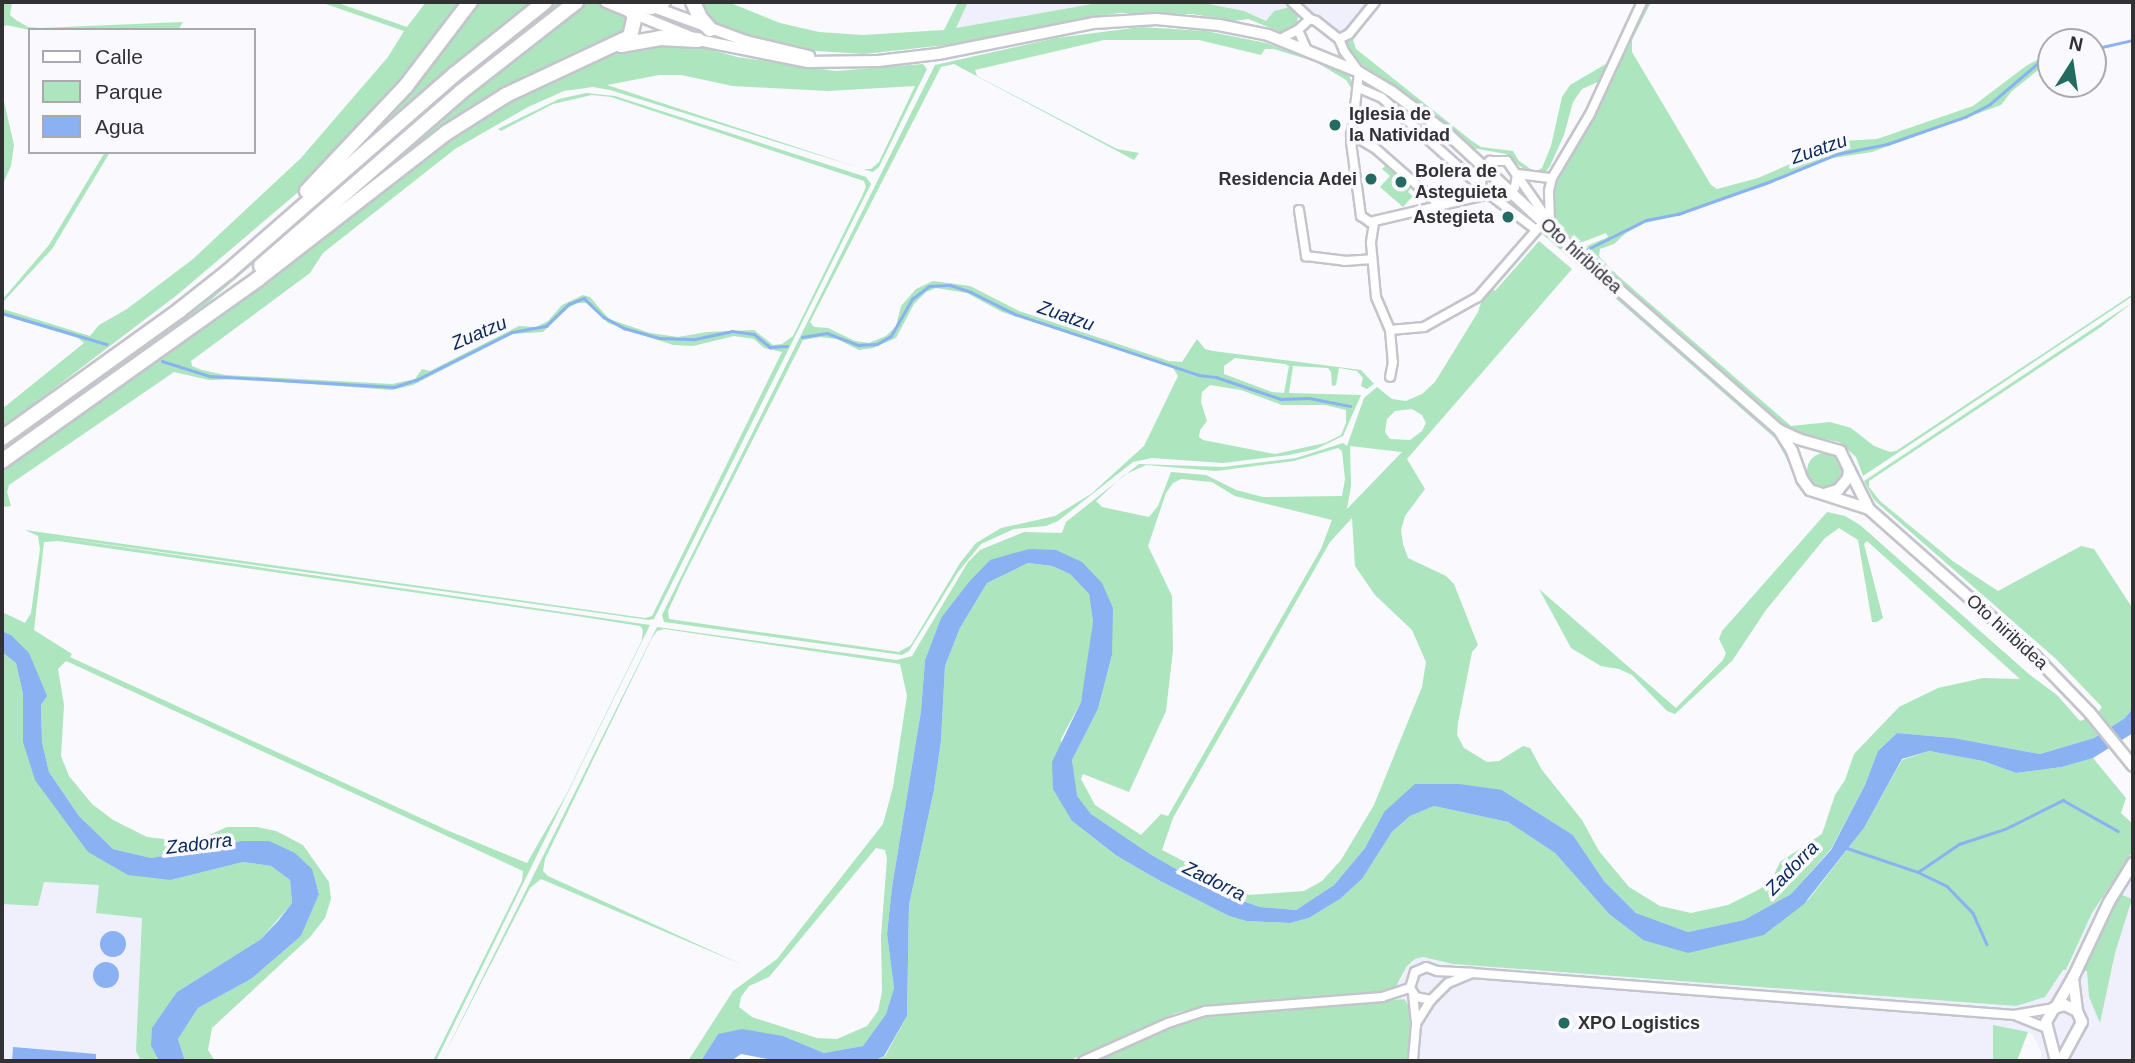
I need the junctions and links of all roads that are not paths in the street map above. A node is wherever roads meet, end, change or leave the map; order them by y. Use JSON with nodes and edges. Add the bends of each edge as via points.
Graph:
{"nodes":[{"id":1,"x":470,"y":2,"type":"edge"},
{"id":2,"x":545,"y":2,"type":"edge"},
{"id":3,"x":576,"y":2,"type":"edge"},
{"id":4,"x":693,"y":2,"type":"edge"},
{"id":5,"x":1292,"y":2,"type":"edge"},
{"id":6,"x":1375,"y":2,"type":"edge"},
{"id":7,"x":1642,"y":2,"type":"edge"},
{"id":8,"x":629,"y":5,"type":"edge"},
{"id":9,"x":1310,"y":19,"type":"junction"},
{"id":10,"x":710,"y":29,"type":"junction"},
{"id":11,"x":1298,"y":30,"type":"junction"},
{"id":12,"x":698,"y":40,"type":"junction"},
{"id":13,"x":1280,"y":40,"type":"junction"},
{"id":14,"x":1340,"y":41,"type":"junction"},
{"id":15,"x":617,"y":46,"type":"junction"},
{"id":16,"x":1306,"y":48,"type":"junction"},
{"id":17,"x":1332,"y":58,"type":"junction"},
{"id":18,"x":878,"y":61,"type":"junction"},
{"id":19,"x":1359,"y":72,"type":"junction"},
{"id":20,"x":1359,"y":88,"type":"junction"},
{"id":21,"x":1352,"y":134,"type":"junction"},
{"id":22,"x":1484,"y":166,"type":"junction"},
{"id":23,"x":1517,"y":174,"type":"junction"},
{"id":24,"x":1552,"y":178,"type":"junction"},
{"id":25,"x":1481,"y":184,"type":"junction"},
{"id":26,"x":1510,"y":192,"type":"junction"},
{"id":27,"x":1489,"y":194,"type":"junction"},
{"id":28,"x":1441,"y":206,"type":"junction"},
{"id":29,"x":1299,"y":210,"type":"dead end"},
{"id":30,"x":1374,"y":223,"type":"junction"},
{"id":31,"x":1543,"y":225,"type":"junction"},
{"id":32,"x":1372,"y":259,"type":"junction"},
{"id":33,"x":228,"y":272,"type":"junction"},
{"id":34,"x":190,"y":325,"type":"junction"},
{"id":35,"x":1390,"y":330,"type":"junction"},
{"id":36,"x":1390,"y":377,"type":"dead end"},
{"id":37,"x":1779,"y":430,"type":"junction"},
{"id":38,"x":2,"y":438,"type":"edge"},
{"id":39,"x":1819,"y":446,"type":"junction"},
{"id":40,"x":2,"y":461,"type":"edge"},
{"id":41,"x":1800,"y":469,"type":"junction"},
{"id":42,"x":1849,"y":470,"type":"junction"},
{"id":43,"x":1824,"y":495,"type":"junction"},
{"id":44,"x":1869,"y":509,"type":"junction"},
{"id":45,"x":2132,"y":764,"type":"edge"},
{"id":46,"x":2133,"y":863,"type":"edge"},
{"id":47,"x":1437,"y":971,"type":"junction"},
{"id":48,"x":1472,"y":973,"type":"junction"},
{"id":49,"x":2073,"y":978,"type":"junction"},
{"id":50,"x":1442,"y":990,"type":"junction"},
{"id":51,"x":1411,"y":991,"type":"junction"},
{"id":52,"x":1431,"y":1000,"type":"junction"},
{"id":53,"x":2055,"y":1008,"type":"junction"},
{"id":54,"x":2077,"y":1011,"type":"junction"},
{"id":55,"x":2014,"y":1015,"type":"junction"},
{"id":56,"x":1416,"y":1025,"type":"junction"},
{"id":57,"x":2049,"y":1032,"type":"junction"},
{"id":58,"x":2074,"y":1038,"type":"junction"},
{"id":59,"x":1083,"y":1061,"type":"edge"},
{"id":60,"x":1413,"y":1061,"type":"edge"},
{"id":61,"x":2059,"y":1061,"type":"edge"}],
"edges":[{"from":1,"to":33,"type":"highway","via":[[407,86]]},
{"from":2,"to":33,"type":"highway","via":[[465,65]]},
{"from":3,"to":34,"type":"highway","via":[[461,92]]},
{"from":4,"to":10,"type":"highway"},
{"from":5,"to":9,"type":"street"},
{"from":6,"to":14,"type":"street"},
{"from":7,"to":24,"type":"street","via":[[1590,114]]},
{"from":8,"to":10,"type":"street"},
{"from":8,"to":12,"type":"street"},
{"from":8,"to":15,"type":"highway","via":[[631,37]]},
{"from":9,"to":11,"type":"street"},
{"from":9,"to":14,"type":"street"},
{"from":10,"to":18,"type":"street","via":[[810,57]]},
{"from":11,"to":13,"type":"street"},
{"from":11,"to":16,"type":"street"},
{"from":12,"to":15,"type":"highway","via":[[660,38]]},
{"from":12,"to":18,"type":"street","via":[[807,62]]},
{"from":13,"to":16,"type":"street","name":"Oto hiribidea"},
{"from":13,"to":18,"type":"street","name":"Oto hiribidea","via":[[1198,22],[1127,20]]},
{"from":14,"to":17,"type":"street"},
{"from":14,"to":19,"type":"street"},
{"from":15,"to":34,"type":"highway","via":[[482,109]]},
{"from":16,"to":17,"type":"street","name":"Oto hiribidea"},
{"from":17,"to":19,"type":"street","name":"Oto hiribidea"},
{"from":19,"to":20,"type":"street"},
{"from":19,"to":22,"type":"street","name":"Oto hiribidea","via":[[1432,121]]},
{"from":20,"to":21,"type":"street"},
{"from":20,"to":25,"type":"street","name":"Oto hiribidea","via":[[1382,98]]},
{"from":21,"to":28,"type":"street"},
{"from":21,"to":30,"type":"street","via":[[1361,216]]},
{"from":22,"to":23,"type":"street","via":[[1499,159],[1507,161]]},
{"from":22,"to":25,"type":"street"},
{"from":22,"to":26,"type":"street","name":"Oto hiribidea"},
{"from":23,"to":24,"type":"street"},
{"from":23,"to":26,"type":"street"},
{"from":23,"to":31,"type":"street"},
{"from":24,"to":31,"type":"street"},
{"from":25,"to":27,"type":"street","name":"Oto hiribidea"},
{"from":26,"to":27,"type":"street"},
{"from":26,"to":31,"type":"street","name":"Oto hiribidea"},
{"from":27,"to":28,"type":"street"},
{"from":27,"to":31,"type":"street","name":"Oto hiribidea"},
{"from":28,"to":30,"type":"street"},
{"from":29,"to":32,"type":"street","via":[[1306,256]]},
{"from":30,"to":32,"type":"street"},
{"from":31,"to":35,"type":"street","via":[[1478,298],[1424,327]]},
{"from":31,"to":37,"type":"street","name":"Oto hiribidea"},
{"from":32,"to":35,"type":"street","via":[[1376,297]]},
{"from":33,"to":38,"type":"highway"},
{"from":34,"to":40,"type":"highway"},
{"from":35,"to":36,"type":"street"},
{"from":37,"to":39,"type":"street","name":"Oto hiribidea"},
{"from":37,"to":41,"type":"street","name":"Oto hiribidea"},
{"from":39,"to":41,"type":"street","via":[[1804,457]]},
{"from":39,"to":42,"type":"street","name":"Oto hiribidea","via":[[1840,451]]},
{"from":41,"to":43,"type":"street","name":"Oto hiribidea","via":[[1805,485]]},
{"from":42,"to":43,"type":"street","via":[[1844,485]]},
{"from":42,"to":44,"type":"street","name":"Oto hiribidea"},
{"from":43,"to":44,"type":"street","name":"Oto hiribidea"},
{"from":44,"to":45,"type":"street","name":"Oto hiribidea","via":[[2034,655]]},
{"from":46,"to":49,"type":"street"},
{"from":47,"to":48,"type":"street"},
{"from":47,"to":50,"type":"street","via":[[1443,980]]},
{"from":47,"to":51,"type":"street","via":[[1426,967],[1415,972]]},
{"from":48,"to":50,"type":"street"},
{"from":48,"to":55,"type":"street"},
{"from":49,"to":53,"type":"street"},
{"from":49,"to":54,"type":"street"},
{"from":50,"to":52,"type":"street"},
{"from":51,"to":52,"type":"street","via":[[1421,1000]]},
{"from":51,"to":56,"type":"street"},
{"from":51,"to":59,"type":"street","via":[[1205,1012],[1168,1023]]},
{"from":52,"to":56,"type":"street"},
{"from":53,"to":54,"type":"street","via":[[2065,1005]]},
{"from":53,"to":55,"type":"street"},
{"from":53,"to":57,"type":"street","via":[[2047,1017]]},
{"from":54,"to":58,"type":"street","via":[[2081,1028]]},
{"from":55,"to":57,"type":"street"},
{"from":56,"to":60,"type":"street"},
{"from":57,"to":58,"type":"street","via":[[2062,1041]]},
{"from":57,"to":61,"type":"street"},
{"from":58,"to":61,"type":"street"}]}
